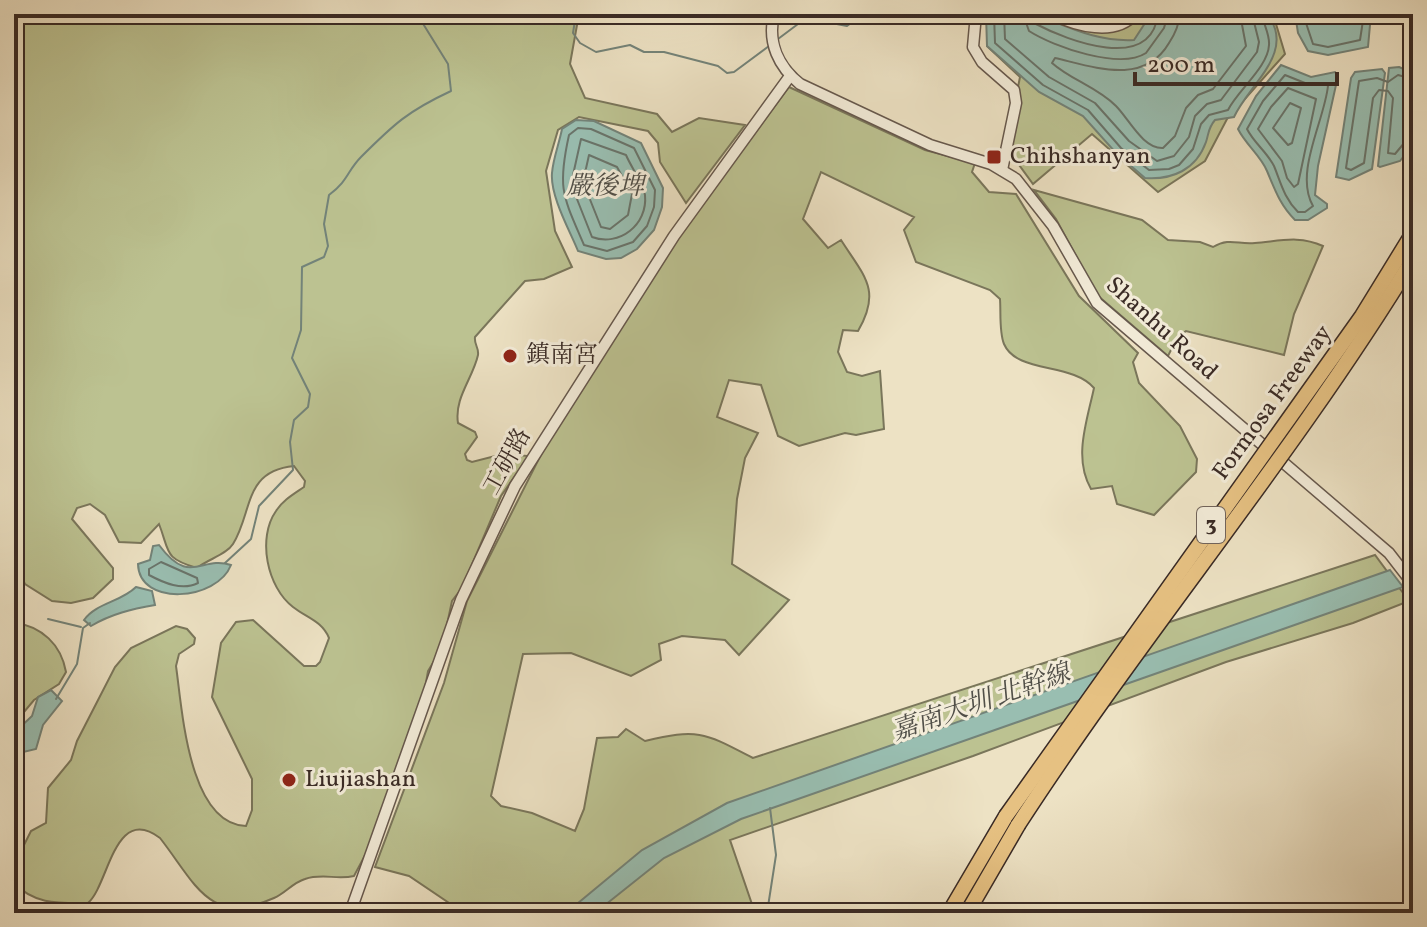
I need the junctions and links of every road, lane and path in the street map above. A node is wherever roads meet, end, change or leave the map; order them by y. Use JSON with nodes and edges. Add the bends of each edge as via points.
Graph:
{"nodes":[{"id":1,"x":774,"y":14,"type":"edge"},
{"id":2,"x":976,"y":14,"type":"edge"},
{"id":3,"x":1052,"y":14,"type":"edge"},
{"id":4,"x":1135,"y":14,"type":"edge"},
{"id":5,"x":790,"y":76,"type":"junction"},
{"id":6,"x":1002,"y":170,"type":"junction"},
{"id":7,"x":1413,"y":233,"type":"edge"},
{"id":8,"x":1413,"y":259,"type":"edge"},
{"id":9,"x":1413,"y":584,"type":"edge"},
{"id":10,"x":1012,"y":821,"type":"junction"},
{"id":11,"x":350,"y":913,"type":"edge"},
{"id":12,"x":949,"y":913,"type":"edge"},
{"id":13,"x":967,"y":913,"type":"edge"}],
"edges":[{"from":1,"to":5,"type":"street","via":[[770,44]]},
{"from":2,"to":6,"type":"street","via":[[973,47],[1014,90]]},
{"from":3,"to":4,"type":"street","via":[[1076,24],[1116,27]]},
{"from":5,"to":6,"type":"street","name":"Shanhu Road","via":[[911,137]]},
{"from":5,"to":11,"type":"street","name":"工研路","via":[[674,236],[515,486],[461,600]]},
{"from":6,"to":9,"type":"street","name":"Shanhu Road","via":[[1044,213],[1097,303],[1346,515]]},
{"from":7,"to":10,"type":"highway","name":"Formosa Freeway","number":"3","bridge":true,"via":[[1329,364]]},
{"from":8,"to":10,"type":"highway","name":"Formosa Freeway","number":"3","bridge":true,"via":[[1309,418]]},
{"from":10,"to":12,"type":"highway","name":"Formosa Freeway","number":"3"},
{"from":10,"to":13,"type":"highway","name":"Formosa Freeway","number":"3"}]}
